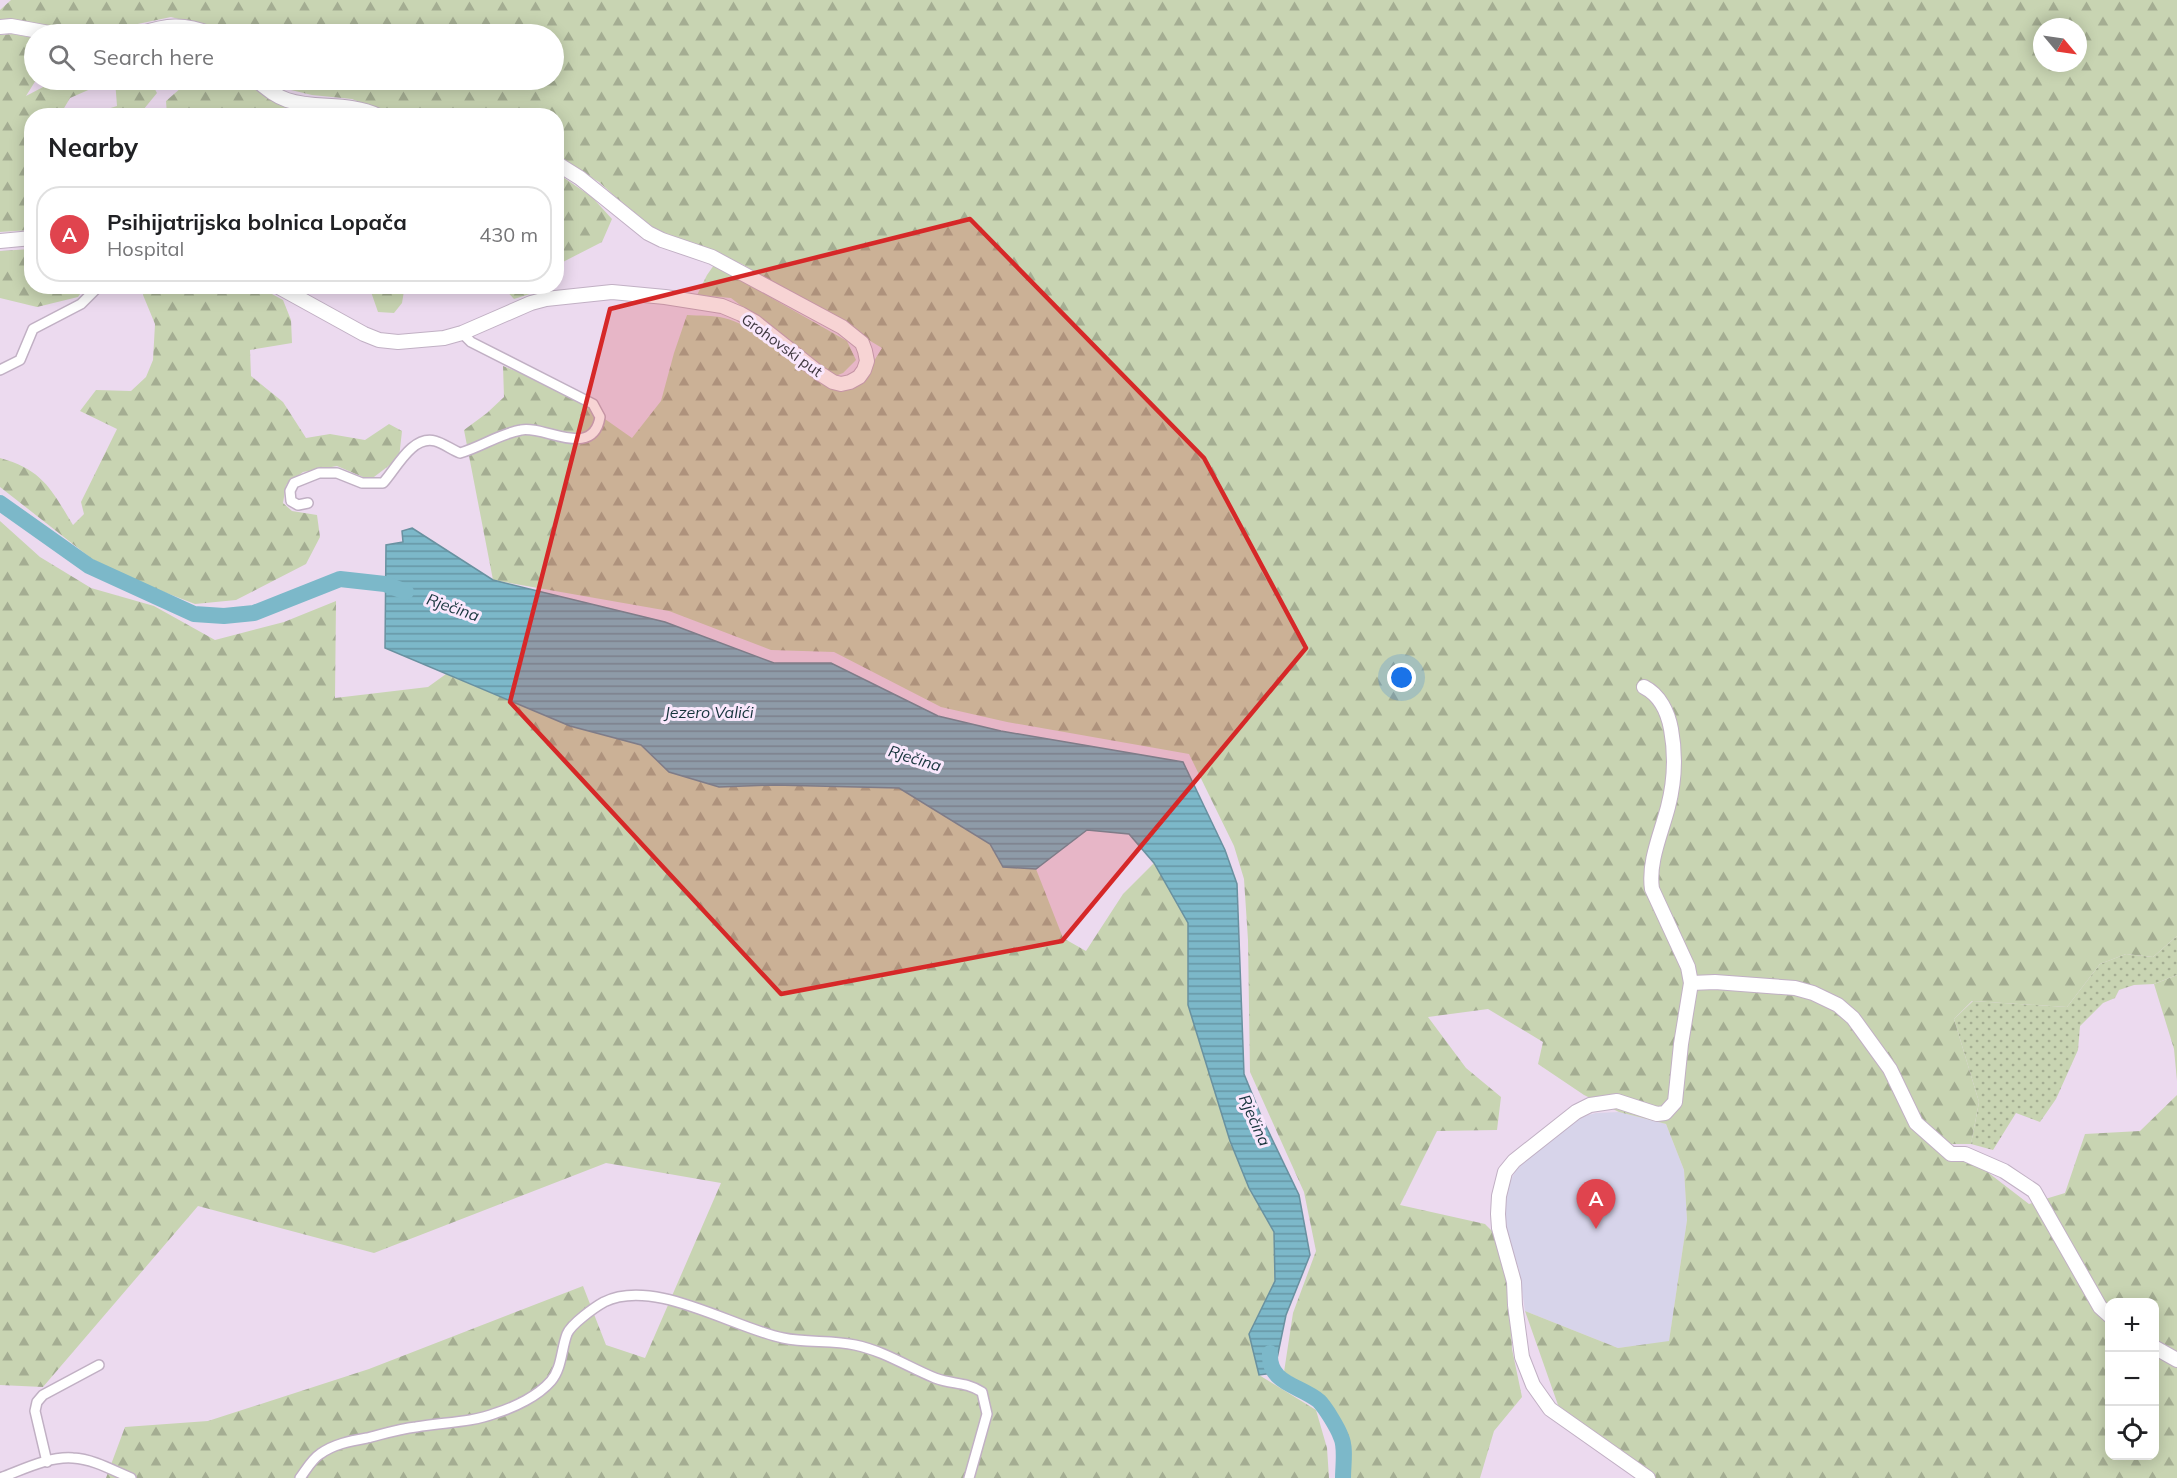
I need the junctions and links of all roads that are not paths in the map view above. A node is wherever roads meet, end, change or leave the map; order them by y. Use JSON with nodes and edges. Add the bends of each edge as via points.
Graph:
{"nodes":[{"id":1,"x":0,"y":27,"type":"edge"},
{"id":2,"x":24,"y":28,"type":"edge"},
{"id":3,"x":268,"y":90,"type":"edge"},
{"id":4,"x":361,"y":108,"type":"edge"},
{"id":5,"x":564,"y":169,"type":"edge"},
{"id":6,"x":24,"y":239,"type":"edge"},
{"id":7,"x":0,"y":241,"type":"edge"},
{"id":8,"x":91,"y":294,"type":"edge"},
{"id":9,"x":292,"y":294,"type":"edge"},
{"id":10,"x":462,"y":333,"type":"junction"},
{"id":11,"x":0,"y":369,"type":"edge"},
{"id":12,"x":308,"y":503,"type":"dead end"},
{"id":13,"x":1644,"y":687,"type":"dead end"},
{"id":14,"x":1691,"y":983,"type":"junction"},
{"id":15,"x":2105,"y":1312,"type":"edge"},
{"id":16,"x":2159,"y":1350,"type":"edge"},
{"id":17,"x":2177,"y":1360,"type":"edge"},
{"id":18,"x":99,"y":1365,"type":"dead end"},
{"id":19,"x":47,"y":1462,"type":"junction"},
{"id":20,"x":0,"y":1478,"type":"edge"},
{"id":21,"x":130,"y":1478,"type":"edge"},
{"id":22,"x":300,"y":1478,"type":"edge"},
{"id":23,"x":969,"y":1478,"type":"edge"},
{"id":24,"x":1648,"y":1478,"type":"edge"}],
"edges":[{"from":1,"to":2,"type":"main road"},
{"from":3,"to":4,"type":"main road","via":[[301,103]]},
{"from":5,"to":10,"type":"main road","name":"Grohovski put","via":[[648,233],[712,257],[842,327],[866,351],[864,370],[850,382],[833,382],[755,322],[722,306],[612,292],[531,303]]},
{"from":6,"to":7,"type":"main road"},
{"from":8,"to":11,"type":"street","via":[[63,315],[39,324],[20,360]]},
{"from":9,"to":10,"type":"main road","name":"Grohovski put","via":[[380,340],[424,340]]},
{"from":10,"to":12,"type":"street","via":[[471,342],[593,404],[600,417],[595,432],[587,438],[556,437],[524,429],[460,453],[427,440],[415,444],[383,483],[362,483],[337,473],[319,473],[294,483],[291,501],[298,505]]},
{"from":13,"to":14,"type":"main road","via":[[1656,697],[1670,721],[1676,763],[1652,865],[1652,889],[1688,967]]},
{"from":14,"to":15,"type":"main road","via":[[1795,988],[1838,1005],[1853,1018],[1890,1069],[1916,1123],[1951,1154],[1965,1154],[2004,1171],[2034,1191]]},
{"from":14,"to":24,"type":"main road","via":[[1675,1102],[1670,1108],[1657,1114],[1617,1101],[1590,1105],[1576,1112],[1514,1161],[1505,1172],[1499,1196],[1499,1228],[1514,1282],[1522,1357],[1533,1385],[1550,1409]]},
{"from":16,"to":17,"type":"main road"},
{"from":18,"to":19,"type":"street","via":[[37,1402],[35,1411]]},
{"from":19,"to":20,"type":"street"},
{"from":19,"to":21,"type":"street","via":[[72,1457],[98,1463]]},
{"from":22,"to":23,"type":"street","via":[[318,1455],[335,1445],[416,1426],[483,1418],[536,1394],[552,1380],[573,1325],[604,1302],[627,1294],[706,1309],[784,1338],[853,1344],[937,1379],[970,1385],[982,1392],[987,1414]]}]}
